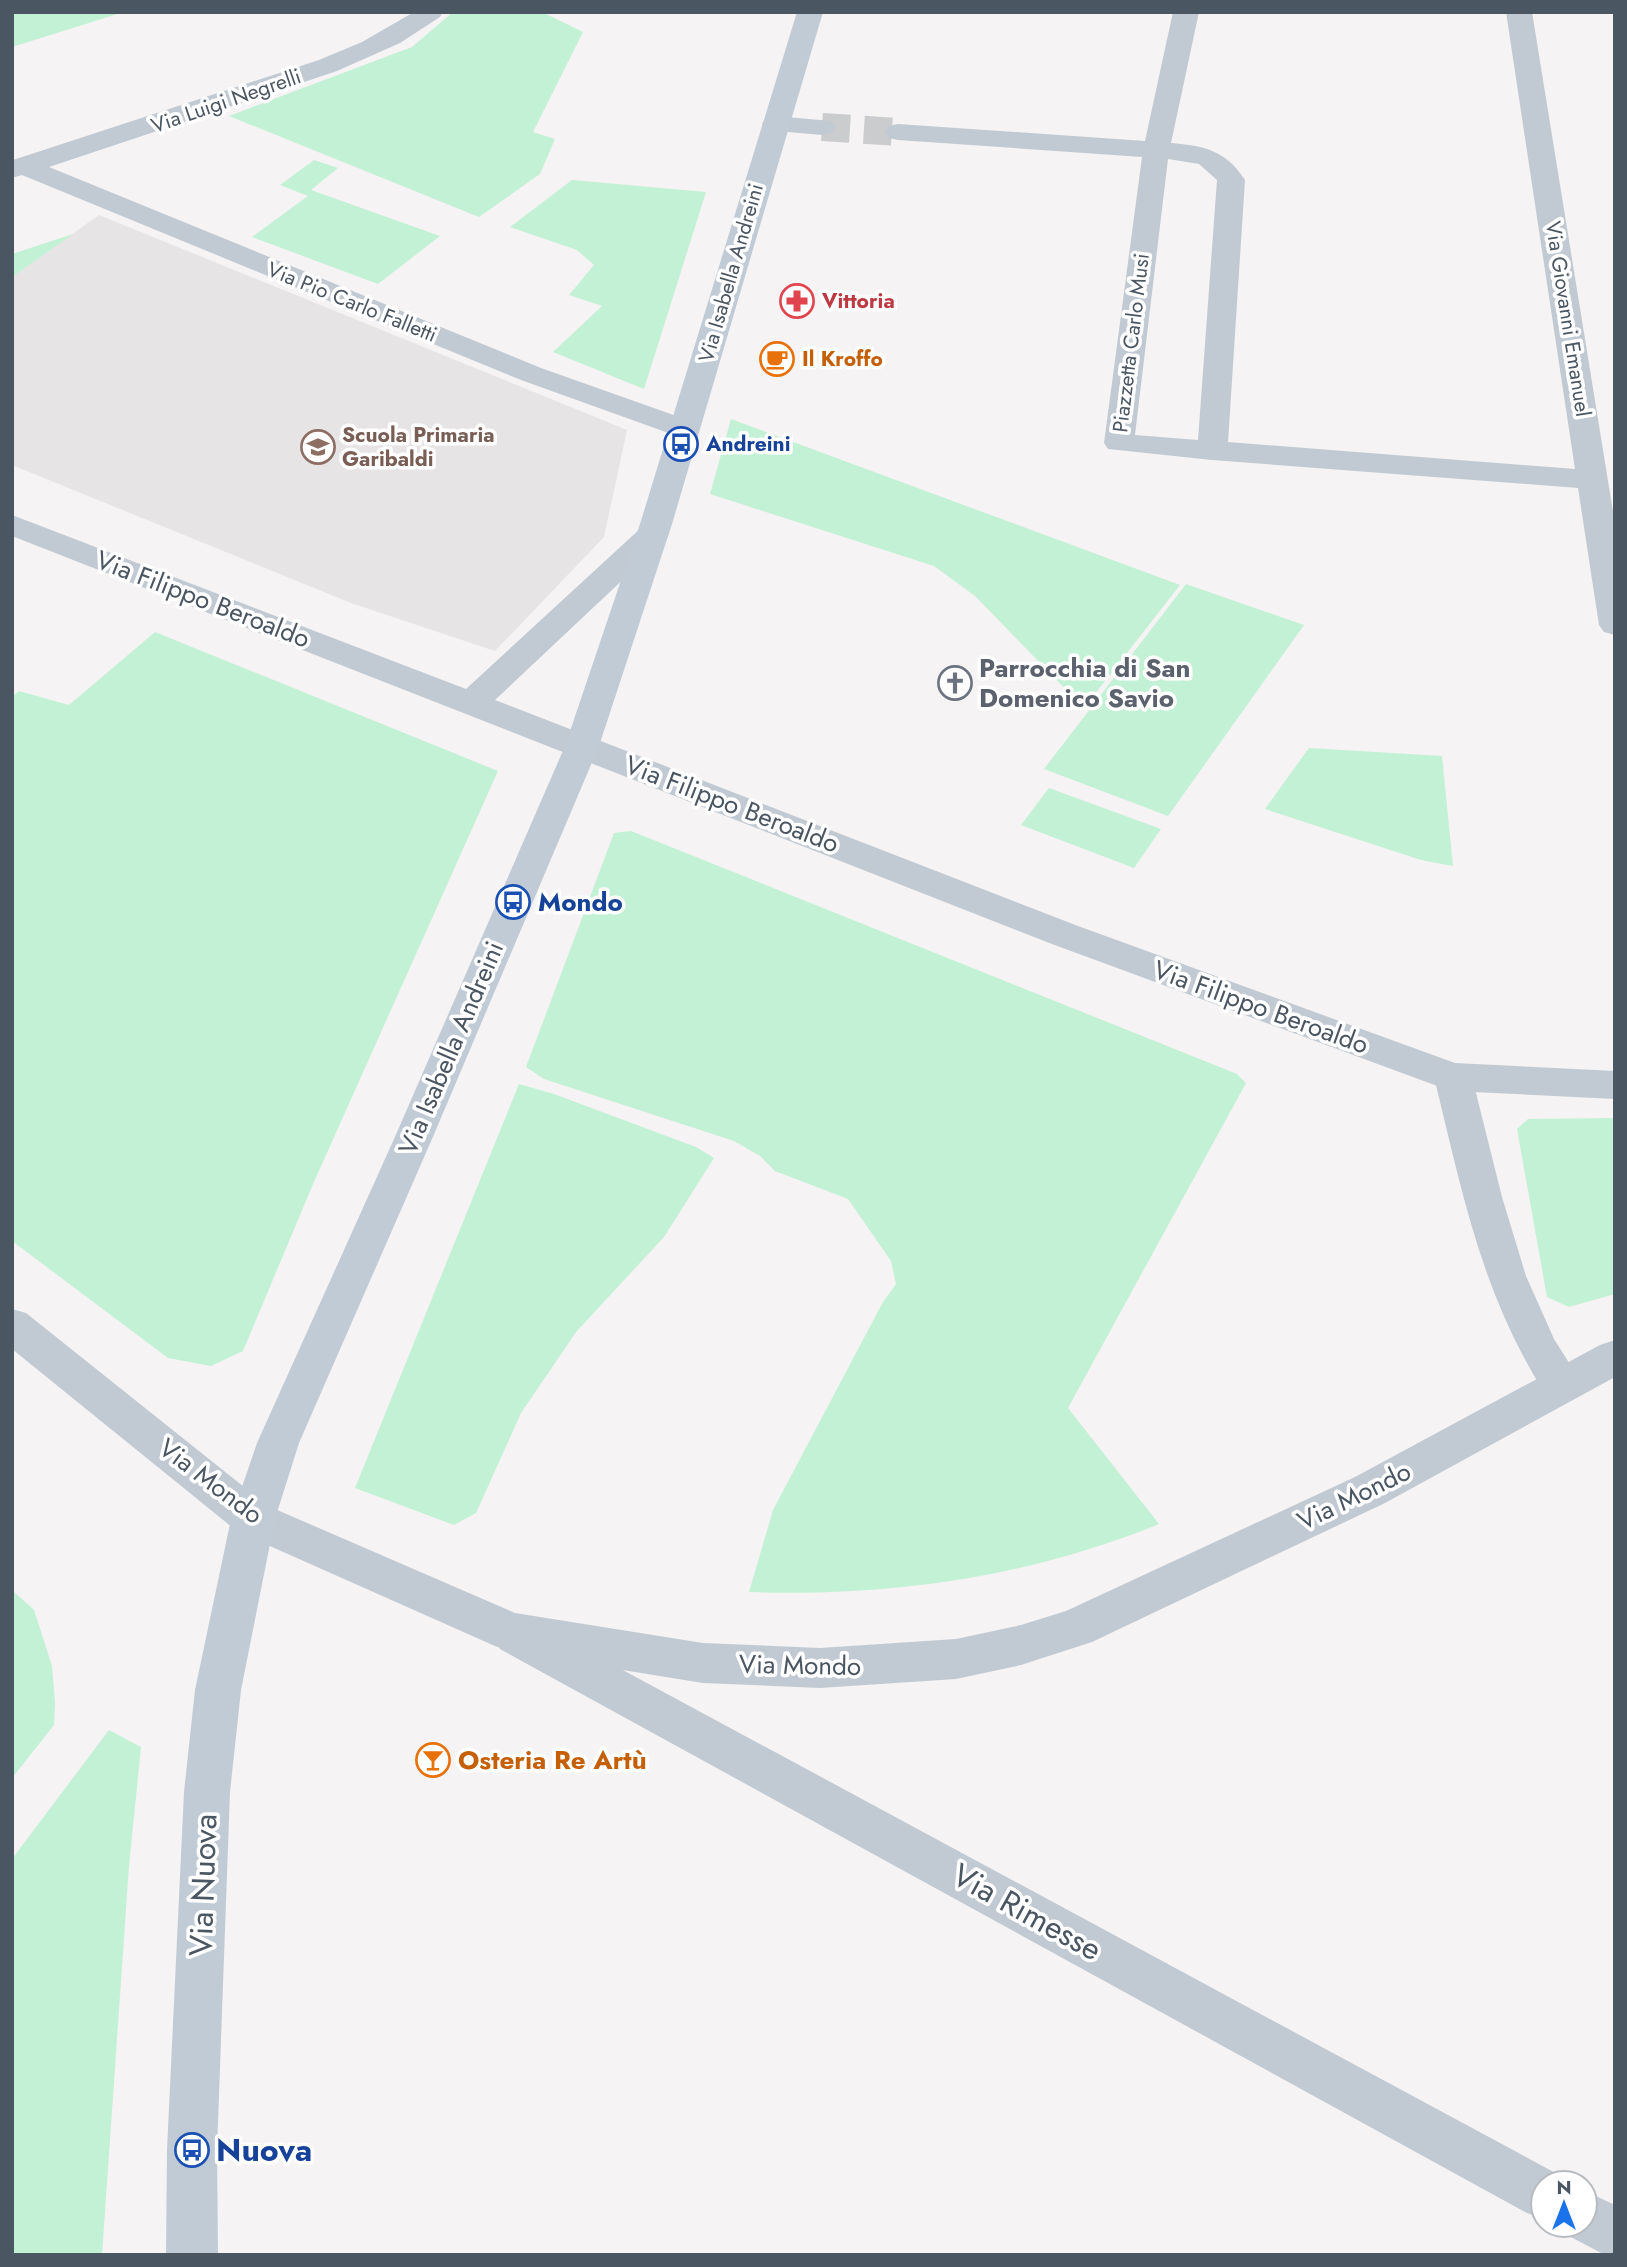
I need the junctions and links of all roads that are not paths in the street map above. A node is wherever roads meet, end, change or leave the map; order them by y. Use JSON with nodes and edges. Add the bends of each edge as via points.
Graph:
{"nodes":[{"id":1,"x":431,"y":12,"type":"edge"},
{"id":2,"x":810,"y":12,"type":"edge"},
{"id":3,"x":1186,"y":12,"type":"edge"},
{"id":4,"x":1519,"y":12,"type":"edge"},
{"id":5,"x":775,"y":124,"type":"junction"},
{"id":6,"x":822,"y":127,"type":"tunnel mouth"},
{"id":7,"x":898,"y":132,"type":"tunnel mouth"},
{"id":8,"x":1156,"y":150,"type":"junction"},
{"id":9,"x":17,"y":168,"type":"edge"},
{"id":10,"x":685,"y":429,"type":"junction"},
{"id":11,"x":1212,"y":451,"type":"junction"},
{"id":12,"x":1592,"y":480,"type":"junction"},
{"id":13,"x":12,"y":525,"type":"edge"},
{"id":14,"x":653,"y":534,"type":"junction"},
{"id":15,"x":1615,"y":625,"type":"edge"},
{"id":16,"x":472,"y":703,"type":"junction"},
{"id":17,"x":582,"y":746,"type":"junction"},
{"id":18,"x":1453,"y":1077,"type":"junction"},
{"id":19,"x":1615,"y":1085,"type":"edge"},
{"id":20,"x":12,"y":1325,"type":"edge"},
{"id":21,"x":1615,"y":1357,"type":"edge"},
{"id":22,"x":1562,"y":1385,"type":"junction"},
{"id":23,"x":253,"y":1518,"type":"junction"},
{"id":24,"x":511,"y":1632,"type":"junction"},
{"id":25,"x":1529,"y":2186,"type":"edge"},
{"id":26,"x":1599,"y":2224,"type":"edge"},
{"id":27,"x":1615,"y":2233,"type":"edge"},
{"id":28,"x":191,"y":2255,"type":"edge"}],
"edges":[{"from":1,"to":9,"type":"street","name":"Via Luigi Negrelli","via":[[387,42],[340,62]]},
{"from":2,"to":5,"type":"main road","name":"Via Isabella Andreini"},
{"from":3,"to":8,"type":"street","name":"Piazzetta Carlo Musi"},
{"from":4,"to":12,"type":"street","name":"Via Giovanni Emanuel"},
{"from":5,"to":6,"type":"street"},
{"from":5,"to":10,"type":"main road","name":"Via Isabella Andreini"},
{"from":7,"to":8,"type":"street"},
{"from":8,"to":11,"type":"street","via":[[1211,159],[1231,180]]},
{"from":8,"to":11,"type":"street","name":"Piazzetta Carlo Musi","via":[[1119,443]]},
{"from":9,"to":10,"type":"street","name":"Via Pio Carlo Falletti","via":[[531,374]]},
{"from":10,"to":14,"type":"main road","name":"Via Isabella Andreini"},
{"from":11,"to":12,"type":"street","name":"Piazzetta Carlo Musi"},
{"from":12,"to":15,"type":"street","name":"Via Giovanni Emanuel"},
{"from":13,"to":16,"type":"street","name":"Via Filippo Beroaldo"},
{"from":14,"to":16,"type":"street"},
{"from":14,"to":17,"type":"main road","name":"Via Isabella Andreini"},
{"from":16,"to":17,"type":"street","name":"Via Filippo Beroaldo"},
{"from":17,"to":18,"type":"street","name":"Via Filippo Beroaldo","via":[[1065,935]]},
{"from":17,"to":23,"type":"main road","name":"Via Isabella Andreini","via":[[278,1443]]},
{"from":18,"to":19,"type":"street","name":"Via Filippo Beroaldo"},
{"from":18,"to":22,"type":"street","via":[[1508,1285],[1541,1356]]},
{"from":20,"to":23,"type":"street","name":"Via Mondo"},
{"from":21,"to":22,"type":"street","name":"Via Mondo"},
{"from":22,"to":24,"type":"street","name":"Via Mondo","via":[[1370,1490],[1076,1628],[1021,1645],[956,1658],[820,1668],[703,1663]]},
{"from":23,"to":24,"type":"street","name":"Via Mondo"},
{"from":23,"to":28,"type":"main road","name":"Via Nuova","via":[[219,1690],[207,1792]]},
{"from":24,"to":25,"type":"street","name":"Via Rimesse"},
{"from":26,"to":27,"type":"street"}]}
